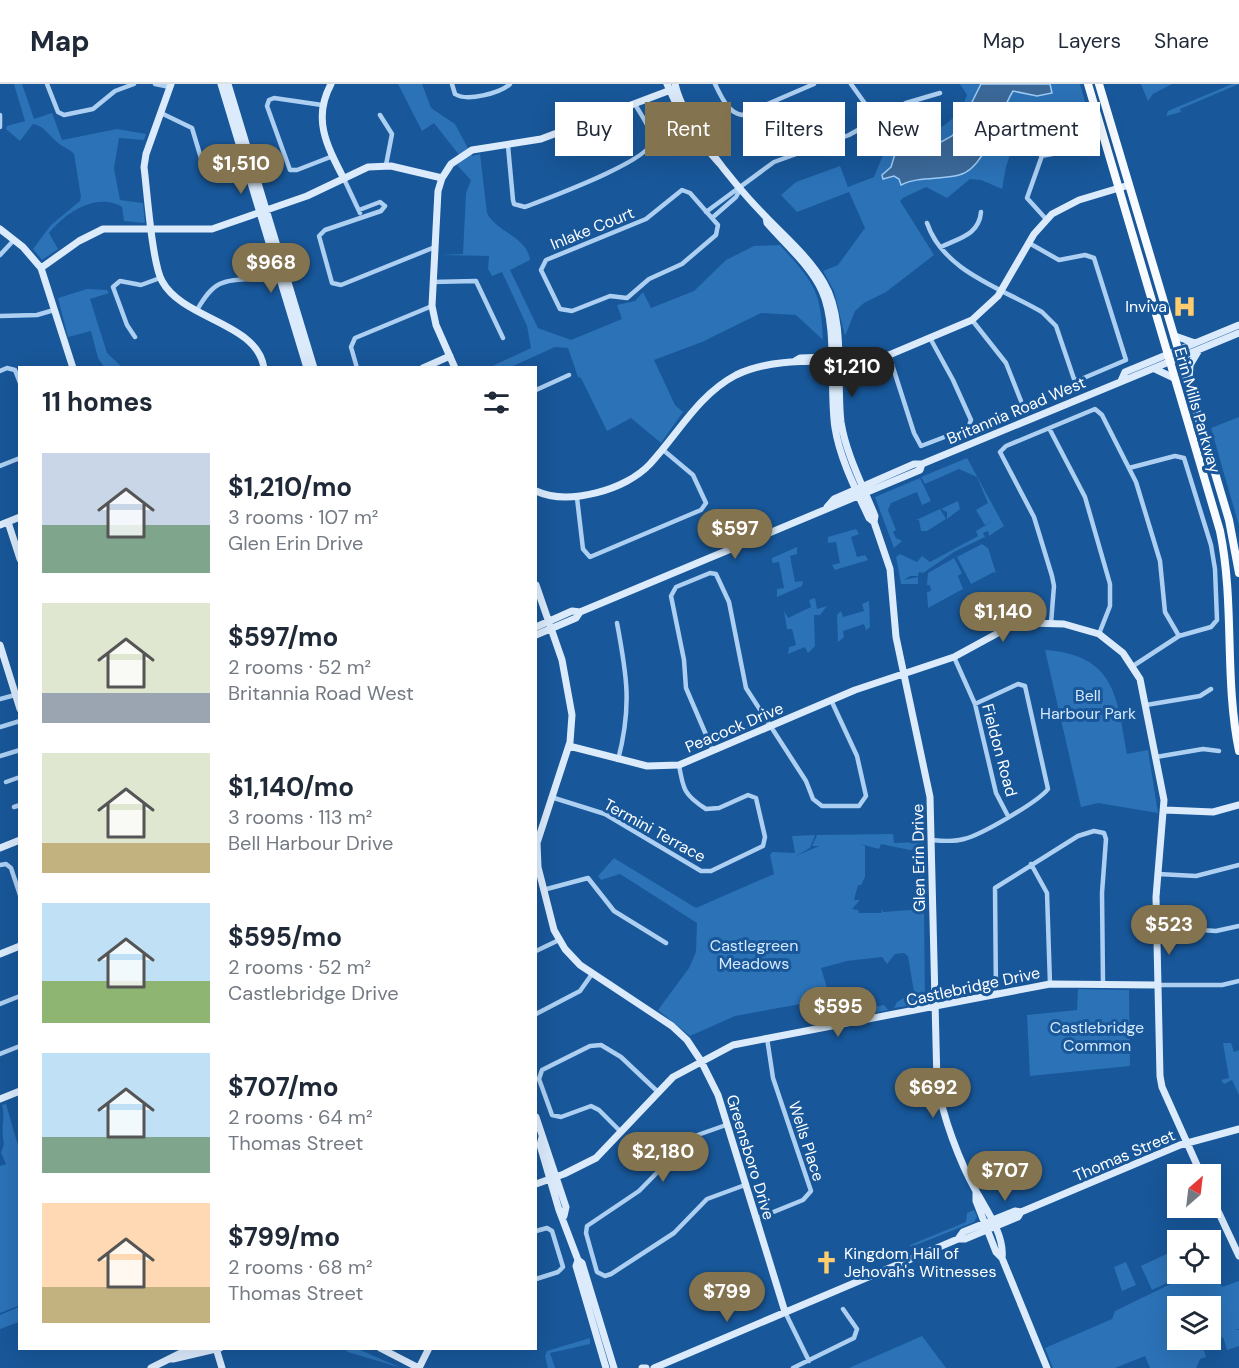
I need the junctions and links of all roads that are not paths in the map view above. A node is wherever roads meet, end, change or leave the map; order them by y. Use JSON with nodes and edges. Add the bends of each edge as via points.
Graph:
{"nodes":[{"id":1,"x":48,"y":84,"type":"edge"},
{"id":2,"x":134,"y":84,"type":"edge"},
{"id":3,"x":155,"y":84,"type":"edge"},
{"id":4,"x":221,"y":84,"type":"edge"},
{"id":5,"x":228,"y":84,"type":"edge"},
{"id":6,"x":331,"y":84,"type":"edge"},
{"id":7,"x":452,"y":84,"type":"edge"},
{"id":8,"x":510,"y":84,"type":"edge"},
{"id":9,"x":715,"y":84,"type":"edge"},
{"id":10,"x":814,"y":84,"type":"edge"},
{"id":11,"x":850,"y":84,"type":"edge"},
{"id":12,"x":1088,"y":84,"type":"edge"},
{"id":13,"x":1099,"y":84,"type":"edge"},
{"id":14,"x":170,"y":85,"type":"edge"},
{"id":15,"x":672,"y":86,"type":"edge"},
{"id":16,"x":940,"y":93,"type":"dead end"},
{"id":17,"x":863,"y":102,"type":"edge"},
{"id":18,"x":908,"y":102,"type":"edge"},
{"id":19,"x":634,"y":104,"type":"junction"},
{"id":20,"x":322,"y":105,"type":"junction"},
{"id":21,"x":161,"y":113,"type":"junction"},
{"id":22,"x":0,"y":115,"type":"edge"},
{"id":23,"x":380,"y":115,"type":"dead end"},
{"id":24,"x":0,"y":127,"type":"edge"},
{"id":25,"x":857,"y":130,"type":"edge"},
{"id":26,"x":508,"y":146,"type":"junction"},
{"id":27,"x":333,"y":156,"type":"junction"},
{"id":28,"x":1041,"y":156,"type":"junction"},
{"id":29,"x":386,"y":165,"type":"junction"},
{"id":30,"x":204,"y":168,"type":"dead end"},
{"id":31,"x":442,"y":178,"type":"junction"},
{"id":32,"x":344,"y":179,"type":"junction"},
{"id":33,"x":1130,"y":185,"type":"junction"},
{"id":34,"x":741,"y":188,"type":"junction"},
{"id":35,"x":1118,"y":188,"type":"junction"},
{"id":36,"x":359,"y":210,"type":"junction"},
{"id":37,"x":263,"y":212,"type":"junction"},
{"id":38,"x":706,"y":212,"type":"junction"},
{"id":39,"x":981,"y":212,"type":"dead end"},
{"id":40,"x":362,"y":218,"type":"junction"},
{"id":41,"x":712,"y":218,"type":"junction"},
{"id":42,"x":1046,"y":219,"type":"junction"},
{"id":43,"x":927,"y":223,"type":"dead end"},
{"id":44,"x":152,"y":228,"type":"junction"},
{"id":45,"x":0,"y":229,"type":"edge"},
{"id":46,"x":14,"y":240,"type":"junction"},
{"id":47,"x":1029,"y":243,"type":"junction"},
{"id":48,"x":435,"y":247,"type":"junction"},
{"id":49,"x":941,"y":247,"type":"junction"},
{"id":50,"x":0,"y":255,"type":"edge"},
{"id":51,"x":41,"y":268,"type":"junction"},
{"id":52,"x":160,"y":278,"type":"junction"},
{"id":53,"x":255,"y":279,"type":"dead end"},
{"id":54,"x":432,"y":282,"type":"junction"},
{"id":55,"x":1002,"y":289,"type":"junction"},
{"id":56,"x":432,"y":306,"type":"junction"},
{"id":57,"x":54,"y":310,"type":"junction"},
{"id":58,"x":197,"y":310,"type":"junction"},
{"id":59,"x":0,"y":315,"type":"edge"},
{"id":60,"x":972,"y":320,"type":"junction"},
{"id":61,"x":1239,"y":325,"type":"edge"},
{"id":62,"x":1239,"y":333,"type":"edge"},
{"id":63,"x":1175,"y":336,"type":"junction"},
{"id":64,"x":135,"y":337,"type":"dead end"},
{"id":65,"x":503,"y":338,"type":"dead end"},
{"id":66,"x":930,"y":338,"type":"junction"},
{"id":67,"x":1197,"y":347,"type":"junction"},
{"id":68,"x":1180,"y":354,"type":"junction"},
{"id":69,"x":889,"y":355,"type":"junction"},
{"id":70,"x":450,"y":356,"type":"junction"},
{"id":71,"x":1169,"y":359,"type":"junction"},
{"id":72,"x":834,"y":360,"type":"junction"},
{"id":73,"x":72,"y":366,"type":"edge"},
{"id":74,"x":263,"y":366,"type":"edge"},
{"id":75,"x":306,"y":366,"type":"edge"},
{"id":76,"x":313,"y":366,"type":"edge"},
{"id":77,"x":356,"y":366,"type":"edge"},
{"id":78,"x":428,"y":366,"type":"edge"},
{"id":79,"x":454,"y":366,"type":"edge"},
{"id":80,"x":1155,"y":369,"type":"junction"},
{"id":81,"x":0,"y":371,"type":"edge"},
{"id":82,"x":569,"y":375,"type":"dead end"},
{"id":83,"x":18,"y":378,"type":"edge"},
{"id":84,"x":1174,"y":378,"type":"junction"},
{"id":85,"x":1121,"y":381,"type":"junction"},
{"id":86,"x":1189,"y":383,"type":"junction"},
{"id":87,"x":537,"y":390,"type":"edge"},
{"id":88,"x":1021,"y":401,"type":"dead end"},
{"id":89,"x":1049,"y":428,"type":"junction"},
{"id":90,"x":662,"y":449,"type":"junction"},
{"id":91,"x":18,"y":459,"type":"edge"},
{"id":92,"x":0,"y":466,"type":"edge"},
{"id":93,"x":1129,"y":468,"type":"junction"},
{"id":94,"x":861,"y":491,"type":"junction"},
{"id":95,"x":537,"y":494,"type":"edge"},
{"id":96,"x":577,"y":498,"type":"junction"},
{"id":97,"x":18,"y":518,"type":"edge"},
{"id":98,"x":8,"y":522,"type":"junction"},
{"id":99,"x":0,"y":525,"type":"edge"},
{"id":100,"x":18,"y":553,"type":"edge"},
{"id":101,"x":1239,"y":573,"type":"edge"},
{"id":102,"x":537,"y":588,"type":"edge"},
{"id":103,"x":616,"y":623,"type":"dead end"},
{"id":104,"x":1051,"y":623,"type":"junction"},
{"id":105,"x":550,"y":625,"type":"junction"},
{"id":106,"x":537,"y":627,"type":"edge"},
{"id":107,"x":1099,"y":634,"type":"junction"},
{"id":108,"x":537,"y":635,"type":"edge"},
{"id":109,"x":1179,"y":636,"type":"junction"},
{"id":110,"x":0,"y":645,"type":"edge"},
{"id":111,"x":954,"y":657,"type":"junction"},
{"id":112,"x":1133,"y":666,"type":"junction"},
{"id":113,"x":4,"y":670,"type":"edge"},
{"id":114,"x":904,"y":674,"type":"junction"},
{"id":115,"x":1211,"y":689,"type":"dead end"},
{"id":116,"x":15,"y":695,"type":"junction"},
{"id":117,"x":0,"y":699,"type":"edge"},
{"id":118,"x":831,"y":700,"type":"junction"},
{"id":119,"x":18,"y":703,"type":"edge"},
{"id":120,"x":975,"y":704,"type":"junction"},
{"id":121,"x":1146,"y":705,"type":"junction"},
{"id":122,"x":18,"y":722,"type":"edge"},
{"id":123,"x":770,"y":726,"type":"junction"},
{"id":124,"x":0,"y":727,"type":"edge"},
{"id":125,"x":569,"y":746,"type":"junction"},
{"id":126,"x":18,"y":751,"type":"edge"},
{"id":127,"x":713,"y":751,"type":"junction"},
{"id":128,"x":1219,"y":751,"type":"dead end"},
{"id":129,"x":1239,"y":751,"type":"edge"},
{"id":130,"x":0,"y":756,"type":"edge"},
{"id":131,"x":1156,"y":757,"type":"junction"},
{"id":132,"x":618,"y":760,"type":"junction"},
{"id":133,"x":679,"y":765,"type":"junction"},
{"id":134,"x":18,"y":778,"type":"edge"},
{"id":135,"x":6,"y":782,"type":"dead end"},
{"id":136,"x":551,"y":797,"type":"junction"},
{"id":137,"x":1239,"y":805,"type":"edge"},
{"id":138,"x":1165,"y":810,"type":"junction"},
{"id":139,"x":1008,"y":816,"type":"junction"},
{"id":140,"x":932,"y":840,"type":"junction"},
{"id":141,"x":18,"y":841,"type":"edge"},
{"id":142,"x":0,"y":848,"type":"edge"},
{"id":143,"x":1031,"y":864,"type":"junction"},
{"id":144,"x":0,"y":865,"type":"edge"},
{"id":145,"x":1239,"y":865,"type":"edge"},
{"id":146,"x":1158,"y":874,"type":"junction"},
{"id":147,"x":18,"y":889,"type":"edge"},
{"id":148,"x":539,"y":891,"type":"edge"},
{"id":149,"x":1239,"y":926,"type":"edge"},
{"id":150,"x":1156,"y":927,"type":"junction"},
{"id":151,"x":559,"y":940,"type":"junction"},
{"id":152,"x":666,"y":943,"type":"dead end"},
{"id":153,"x":18,"y":947,"type":"edge"},
{"id":154,"x":537,"y":951,"type":"edge"},
{"id":155,"x":0,"y":954,"type":"edge"},
{"id":156,"x":592,"y":974,"type":"junction"},
{"id":157,"x":1239,"y":981,"type":"edge"},
{"id":158,"x":1050,"y":984,"type":"junction"},
{"id":159,"x":1103,"y":984,"type":"junction"},
{"id":160,"x":1157,"y":985,"type":"junction"},
{"id":161,"x":996,"y":995,"type":"junction"},
{"id":162,"x":18,"y":997,"type":"edge"},
{"id":163,"x":0,"y":1004,"type":"edge"},
{"id":164,"x":934,"y":1008,"type":"junction"},
{"id":165,"x":537,"y":1013,"type":"edge"},
{"id":166,"x":767,"y":1038,"type":"junction"},
{"id":167,"x":18,"y":1047,"type":"edge"},
{"id":168,"x":0,"y":1054,"type":"edge"},
{"id":169,"x":701,"y":1061,"type":"junction"},
{"id":170,"x":18,"y":1092,"type":"edge"},
{"id":171,"x":658,"y":1092,"type":"junction"},
{"id":172,"x":0,"y":1099,"type":"edge"},
{"id":173,"x":537,"y":1120,"type":"edge"},
{"id":174,"x":726,"y":1125,"type":"junction"},
{"id":175,"x":1239,"y":1129,"type":"edge"},
{"id":176,"x":621,"y":1132,"type":"junction"},
{"id":177,"x":1187,"y":1143,"type":"junction"},
{"id":178,"x":1196,"y":1164,"type":"edge"},
{"id":179,"x":553,"y":1178,"type":"junction"},
{"id":180,"x":537,"y":1184,"type":"edge"},
{"id":181,"x":745,"y":1185,"type":"junction"},
{"id":182,"x":1221,"y":1218,"type":"edge"},
{"id":183,"x":756,"y":1219,"type":"junction"},
{"id":184,"x":989,"y":1225,"type":"junction"},
{"id":185,"x":537,"y":1231,"type":"edge"},
{"id":186,"x":1239,"y":1256,"type":"edge"},
{"id":187,"x":578,"y":1260,"type":"junction"},
{"id":188,"x":537,"y":1279,"type":"edge"},
{"id":189,"x":843,"y":1309,"type":"dead end"},
{"id":190,"x":785,"y":1312,"type":"junction"},
{"id":191,"x":193,"y":1350,"type":"edge"},
{"id":192,"x":214,"y":1350,"type":"edge"},
{"id":193,"x":217,"y":1350,"type":"edge"},
{"id":194,"x":384,"y":1350,"type":"edge"},
{"id":195,"x":428,"y":1350,"type":"edge"},
{"id":196,"x":171,"y":1359,"type":"junction"},
{"id":197,"x":809,"y":1361,"type":"junction"},
{"id":198,"x":152,"y":1368,"type":"edge"},
{"id":199,"x":222,"y":1368,"type":"edge"},
{"id":200,"x":419,"y":1368,"type":"edge"},
{"id":201,"x":606,"y":1368,"type":"edge"},
{"id":202,"x":614,"y":1368,"type":"edge"},
{"id":203,"x":654,"y":1368,"type":"edge"},
{"id":204,"x":793,"y":1368,"type":"edge"},
{"id":205,"x":1047,"y":1368,"type":"edge"}],
"edges":[{"from":1,"to":2,"type":"street","via":[[58,112],[64,115],[93,109],[115,91]]},
{"from":3,"to":14,"type":"street"},
{"from":4,"to":37,"type":"street"},
{"from":5,"to":37,"type":"street"},
{"from":6,"to":20,"type":"street"},
{"from":7,"to":8,"type":"street","via":[[455,94],[466,98]]},
{"from":9,"to":10,"type":"street","via":[[725,103],[735,114],[742,115]]},
{"from":11,"to":17,"type":"street"},
{"from":12,"to":35,"type":"main road","name":"Erin Mills Parkway"},
{"from":13,"to":33,"type":"main road","name":"Erin Mills Parkway"},
{"from":14,"to":21,"type":"street"},
{"from":15,"to":19,"type":"street"},
{"from":15,"to":34,"type":"street","name":"Glen Erin Drive","via":[[686,125]]},
{"from":16,"to":18,"type":"street"},
{"from":19,"to":26,"type":"street","via":[[541,139]]},
{"from":19,"to":26,"type":"street","via":[[651,135],[649,148],[617,170],[525,207],[514,204]]},
{"from":20,"to":27,"type":"street","via":[[322,132]]},
{"from":20,"to":27,"type":"street","via":[[274,98],[267,103],[290,170]]},
{"from":21,"to":30,"type":"street","via":[[190,125]]},
{"from":21,"to":44,"type":"street","via":[[144,166]]},
{"from":22,"to":24,"type":"street"},
{"from":23,"to":29,"type":"street","via":[[392,134]]},
{"from":25,"to":34,"type":"street","via":[[774,162]]},
{"from":26,"to":31,"type":"street","via":[[467,152],[454,160]]},
{"from":27,"to":32,"type":"street"},
{"from":28,"to":28,"type":"street","via":[[1063,152],[1065,146],[1047,147]]},
{"from":28,"to":42,"type":"street","via":[[1027,198]]},
{"from":29,"to":31,"type":"street"},
{"from":29,"to":32,"type":"street","via":[[368,167]]},
{"from":31,"to":48,"type":"street"},
{"from":32,"to":36,"type":"street"},
{"from":32,"to":37,"type":"street"},
{"from":33,"to":35,"type":"street"},
{"from":33,"to":63,"type":"main road","name":"Erin Mills Parkway"},
{"from":34,"to":38,"type":"street"},
{"from":34,"to":41,"type":"street"},
{"from":34,"to":72,"type":"street","name":"Glen Erin Drive","via":[[823,281],[831,298]]},
{"from":35,"to":42,"type":"street","via":[[1066,205]]},
{"from":35,"to":71,"type":"main road","name":"Erin Mills Parkway"},
{"from":36,"to":40,"type":"street"},
{"from":36,"to":40,"type":"street","via":[[377,202],[384,204],[381,211]]},
{"from":37,"to":44,"type":"street","via":[[212,229]]},
{"from":37,"to":75,"type":"street"},
{"from":37,"to":76,"type":"street"},
{"from":38,"to":41,"type":"street","name":"Inlake Court"},
{"from":38,"to":41,"type":"street","name":"Inlake Court","via":[[690,193],[682,190],[646,219],[546,260],[541,270],[556,305],[568,312],[601,297],[627,298],[649,279],[682,264],[716,235],[718,225]]},
{"from":39,"to":49,"type":"street","via":[[976,230]]},
{"from":40,"to":48,"type":"street","via":[[325,230],[319,236],[332,283],[341,285]]},
{"from":42,"to":47,"type":"street"},
{"from":43,"to":49,"type":"street"},
{"from":44,"to":51,"type":"street","via":[[103,229]]},
{"from":44,"to":52,"type":"street"},
{"from":45,"to":46,"type":"street"},
{"from":46,"to":50,"type":"street"},
{"from":46,"to":51,"type":"street"},
{"from":47,"to":55,"type":"street"},
{"from":47,"to":55,"type":"street","via":[[1059,260],[1086,255],[1094,258],[1126,360],[1074,379],[1052,321]]},
{"from":48,"to":54,"type":"street"},
{"from":49,"to":55,"type":"street","via":[[951,261]]},
{"from":51,"to":57,"type":"street"},
{"from":52,"to":58,"type":"street","via":[[174,296]]},
{"from":52,"to":64,"type":"street","via":[[141,285],[120,280],[113,287]]},
{"from":53,"to":58,"type":"street","via":[[237,279],[212,287]]},
{"from":54,"to":56,"type":"street"},
{"from":54,"to":65,"type":"street","via":[[476,281]]},
{"from":55,"to":60,"type":"street","via":[[990,306]]},
{"from":56,"to":70,"type":"street"},
{"from":56,"to":77,"type":"street","via":[[355,338],[351,347]]},
{"from":57,"to":59,"type":"street","via":[[37,315]]},
{"from":57,"to":73,"type":"street"},
{"from":58,"to":74,"type":"street","via":[[254,344]]},
{"from":60,"to":66,"type":"street"},
{"from":60,"to":88,"type":"street","via":[[1008,366]]},
{"from":61,"to":67,"type":"street","name":"Britannia Road West"},
{"from":62,"to":67,"type":"street","name":"Britannia Road West"},
{"from":63,"to":67,"type":"street"},
{"from":63,"to":68,"type":"main road","name":"Erin Mills Parkway"},
{"from":66,"to":69,"type":"street"},
{"from":66,"to":69,"type":"street","via":[[971,420],[968,428],[930,445],[921,446],[914,433]]},
{"from":67,"to":68,"type":"street","name":"Britannia Road West"},
{"from":67,"to":86,"type":"street"},
{"from":68,"to":71,"type":"street","name":"Britannia Road West"},
{"from":68,"to":86,"type":"main road","name":"Erin Mills Parkway"},
{"from":69,"to":72,"type":"street","via":[[866,361]]},
{"from":70,"to":78,"type":"street"},
{"from":70,"to":79,"type":"street"},
{"from":71,"to":80,"type":"street","name":"Britannia Road West"},
{"from":71,"to":84,"type":"main road","name":"Erin Mills Parkway"},
{"from":71,"to":85,"type":"street","name":"Britannia Road West","via":[[1125,372]]},
{"from":72,"to":90,"type":"street","via":[[757,367],[726,381],[699,404]]},
{"from":72,"to":94,"type":"street","name":"Glen Erin Drive","via":[[836,436]]},
{"from":80,"to":84,"type":"street"},
{"from":80,"to":85,"type":"street","name":"Britannia Road West"},
{"from":81,"to":83,"type":"street","via":[[15,370]]},
{"from":82,"to":87,"type":"street"},
{"from":84,"to":129,"type":"main road","name":"Erin Mills Parkway","via":[[1226,561],[1230,697]]},
{"from":85,"to":94,"type":"street","name":"Britannia Road West","via":[[922,464],[920,470]]},
{"from":86,"to":101,"type":"main road","name":"Erin Mills Parkway","via":[[1232,530]]},
{"from":89,"to":93,"type":"street","via":[[1090,410],[1099,411]]},
{"from":89,"to":104,"type":"street","via":[[1000,452],[1034,517],[1052,576]]},
{"from":89,"to":107,"type":"street","via":[[1085,498],[1110,584],[1110,606]]},
{"from":90,"to":96,"type":"street","via":[[647,467],[630,478]]},
{"from":90,"to":96,"type":"street","via":[[693,475],[706,503],[701,510],[590,557],[583,549]]},
{"from":91,"to":92,"type":"street"},
{"from":93,"to":109,"type":"street","via":[[1160,561],[1165,612]]},
{"from":93,"to":109,"type":"street","via":[[1180,455],[1196,495],[1215,569],[1217,620],[1211,627]]},
{"from":94,"to":105,"type":"street","name":"Britannia Road West","via":[[580,612],[572,611]]},
{"from":94,"to":114,"type":"street","name":"Glen Erin Drive","via":[[890,569]]},
{"from":95,"to":96,"type":"street"},
{"from":97,"to":98,"type":"street"},
{"from":98,"to":99,"type":"street"},
{"from":98,"to":100,"type":"street"},
{"from":102,"to":105,"type":"street","name":"Greensboro Drive"},
{"from":103,"to":132,"type":"street","via":[[626,669],[628,713]]},
{"from":104,"to":107,"type":"street","name":"Peacock Drive"},
{"from":104,"to":111,"type":"street","name":"Peacock Drive","via":[[1009,627]]},
{"from":105,"to":106,"type":"street","name":"Britannia Road West"},
{"from":105,"to":108,"type":"street","name":"Britannia Road West"},
{"from":105,"to":125,"type":"street","name":"Greensboro Drive","via":[[570,703]]},
{"from":107,"to":112,"type":"street"},
{"from":109,"to":112,"type":"street"},
{"from":110,"to":113,"type":"street"},
{"from":111,"to":114,"type":"street","name":"Peacock Drive"},
{"from":111,"to":120,"type":"street","name":"Fieldon Road"},
{"from":112,"to":121,"type":"street"},
{"from":113,"to":116,"type":"street"},
{"from":114,"to":118,"type":"street","name":"Peacock Drive"},
{"from":114,"to":140,"type":"street","name":"Glen Erin Drive","via":[[928,782]]},
{"from":115,"to":121,"type":"street","via":[[1200,696]]},
{"from":116,"to":117,"type":"street"},
{"from":116,"to":119,"type":"street"},
{"from":118,"to":123,"type":"street","name":"Peacock Drive"},
{"from":118,"to":123,"type":"street","via":[[857,756],[866,796],[859,806],[822,806],[816,802]]},
{"from":120,"to":139,"type":"street","name":"Fieldon Road","via":[[996,793]]},
{"from":120,"to":139,"type":"street","via":[[1018,684],[1026,689],[1048,789]]},
{"from":121,"to":131,"type":"street"},
{"from":122,"to":124,"type":"street"},
{"from":123,"to":127,"type":"street","name":"Peacock Drive"},
{"from":123,"to":127,"type":"street","via":[[746,687],[729,602],[719,578],[710,573],[676,587],[671,596],[686,688]]},
{"from":125,"to":132,"type":"street","name":"Peacock Drive"},
{"from":125,"to":136,"type":"street","name":"Greensboro Drive"},
{"from":126,"to":130,"type":"street"},
{"from":127,"to":133,"type":"street","name":"Peacock Drive"},
{"from":128,"to":131,"type":"street","via":[[1203,748]]},
{"from":131,"to":138,"type":"street"},
{"from":132,"to":133,"type":"street","name":"Peacock Drive","via":[[646,766]]},
{"from":133,"to":136,"type":"street","name":"Termini Terrace","via":[[686,794],[706,809],[719,808],[748,795],[756,798],[764,846],[707,872],[701,871],[605,814]]},
{"from":134,"to":135,"type":"street"},
{"from":136,"to":148,"type":"street","name":"Greensboro Drive","via":[[537,843]]},
{"from":137,"to":138,"type":"street","via":[[1213,812]]},
{"from":138,"to":146,"type":"street"},
{"from":139,"to":140,"type":"street","via":[[964,839]]},
{"from":140,"to":164,"type":"street","name":"Glen Erin Drive"},
{"from":141,"to":142,"type":"street"},
{"from":143,"to":158,"type":"street","via":[[1047,893]]},
{"from":143,"to":159,"type":"street","via":[[1085,832],[1104,833]]},
{"from":143,"to":161,"type":"street","via":[[995,888]]},
{"from":144,"to":147,"type":"street","via":[[11,868]]},
{"from":145,"to":146,"type":"street","via":[[1196,876]]},
{"from":146,"to":150,"type":"street"},
{"from":148,"to":151,"type":"street","name":"Greensboro Drive"},
{"from":148,"to":152,"type":"street","via":[[588,879],[614,910]]},
{"from":149,"to":150,"type":"street","via":[[1216,931]]},
{"from":150,"to":160,"type":"street"},
{"from":151,"to":154,"type":"street"},
{"from":151,"to":156,"type":"street","name":"Greensboro Drive","via":[[571,957]]},
{"from":153,"to":155,"type":"street"},
{"from":156,"to":165,"type":"street","via":[[580,991]]},
{"from":156,"to":169,"type":"street","name":"Greensboro Drive","via":[[672,1026]]},
{"from":157,"to":160,"type":"street","via":[[1222,985]]},
{"from":158,"to":159,"type":"street","name":"Castlebridge Drive"},
{"from":158,"to":161,"type":"street","name":"Castlebridge Drive"},
{"from":159,"to":160,"type":"street","name":"Castlebridge Drive"},
{"from":160,"to":177,"type":"street","via":[[1160,1076]]},
{"from":161,"to":164,"type":"street","name":"Castlebridge Drive"},
{"from":162,"to":163,"type":"street"},
{"from":164,"to":166,"type":"street","name":"Castlebridge Drive"},
{"from":164,"to":184,"type":"street","name":"Glen Erin Drive","via":[[938,1092]]},
{"from":166,"to":169,"type":"street","name":"Castlebridge Drive","via":[[733,1046]]},
{"from":166,"to":183,"type":"street","name":"Wells Place","via":[[773,1078],[811,1191],[803,1200]]},
{"from":167,"to":168,"type":"street"},
{"from":169,"to":171,"type":"street","name":"Castlebridge Drive","via":[[673,1077]]},
{"from":169,"to":174,"type":"street","name":"Greensboro Drive","via":[[716,1089]]},
{"from":170,"to":172,"type":"street"},
{"from":171,"to":176,"type":"street","name":"Castlebridge Drive"},
{"from":171,"to":176,"type":"street","via":[[626,1061],[601,1045],[590,1046],[542,1070],[539,1079],[552,1115],[591,1106]]},
{"from":173,"to":179,"type":"street","via":[[540,1145]]},
{"from":174,"to":181,"type":"street","name":"Greensboro Drive"},
{"from":174,"to":181,"type":"street","via":[[692,1137],[639,1191],[588,1226],[586,1233],[597,1272],[611,1274],[674,1233],[707,1199]]},
{"from":175,"to":177,"type":"street","name":"Thomas Street"},
{"from":176,"to":179,"type":"street","name":"Castlebridge Drive","via":[[596,1158]]},
{"from":177,"to":178,"type":"street"},
{"from":177,"to":184,"type":"street","name":"Thomas Street"},
{"from":179,"to":180,"type":"street","name":"Castlebridge Drive"},
{"from":179,"to":187,"type":"street"},
{"from":181,"to":183,"type":"street","name":"Greensboro Drive"},
{"from":182,"to":186,"type":"street"},
{"from":183,"to":190,"type":"street","name":"Greensboro Drive"},
{"from":184,"to":190,"type":"street","name":"Thomas Street","via":[[965,1239]]},
{"from":184,"to":205,"type":"street","name":"Glen Erin Drive","via":[[996,1252],[1002,1258]]},
{"from":185,"to":188,"type":"street","via":[[552,1231],[563,1267]]},
{"from":187,"to":201,"type":"street","via":[[576,1266]]},
{"from":187,"to":202,"type":"street"},
{"from":189,"to":197,"type":"street","via":[[856,1334]]},
{"from":190,"to":197,"type":"street"},
{"from":190,"to":203,"type":"street","name":"Thomas Street"},
{"from":191,"to":196,"type":"street"},
{"from":192,"to":196,"type":"street"},
{"from":193,"to":199,"type":"street"},
{"from":194,"to":200,"type":"street"},
{"from":195,"to":200,"type":"street"},
{"from":196,"to":198,"type":"street"},
{"from":197,"to":204,"type":"street"}]}
